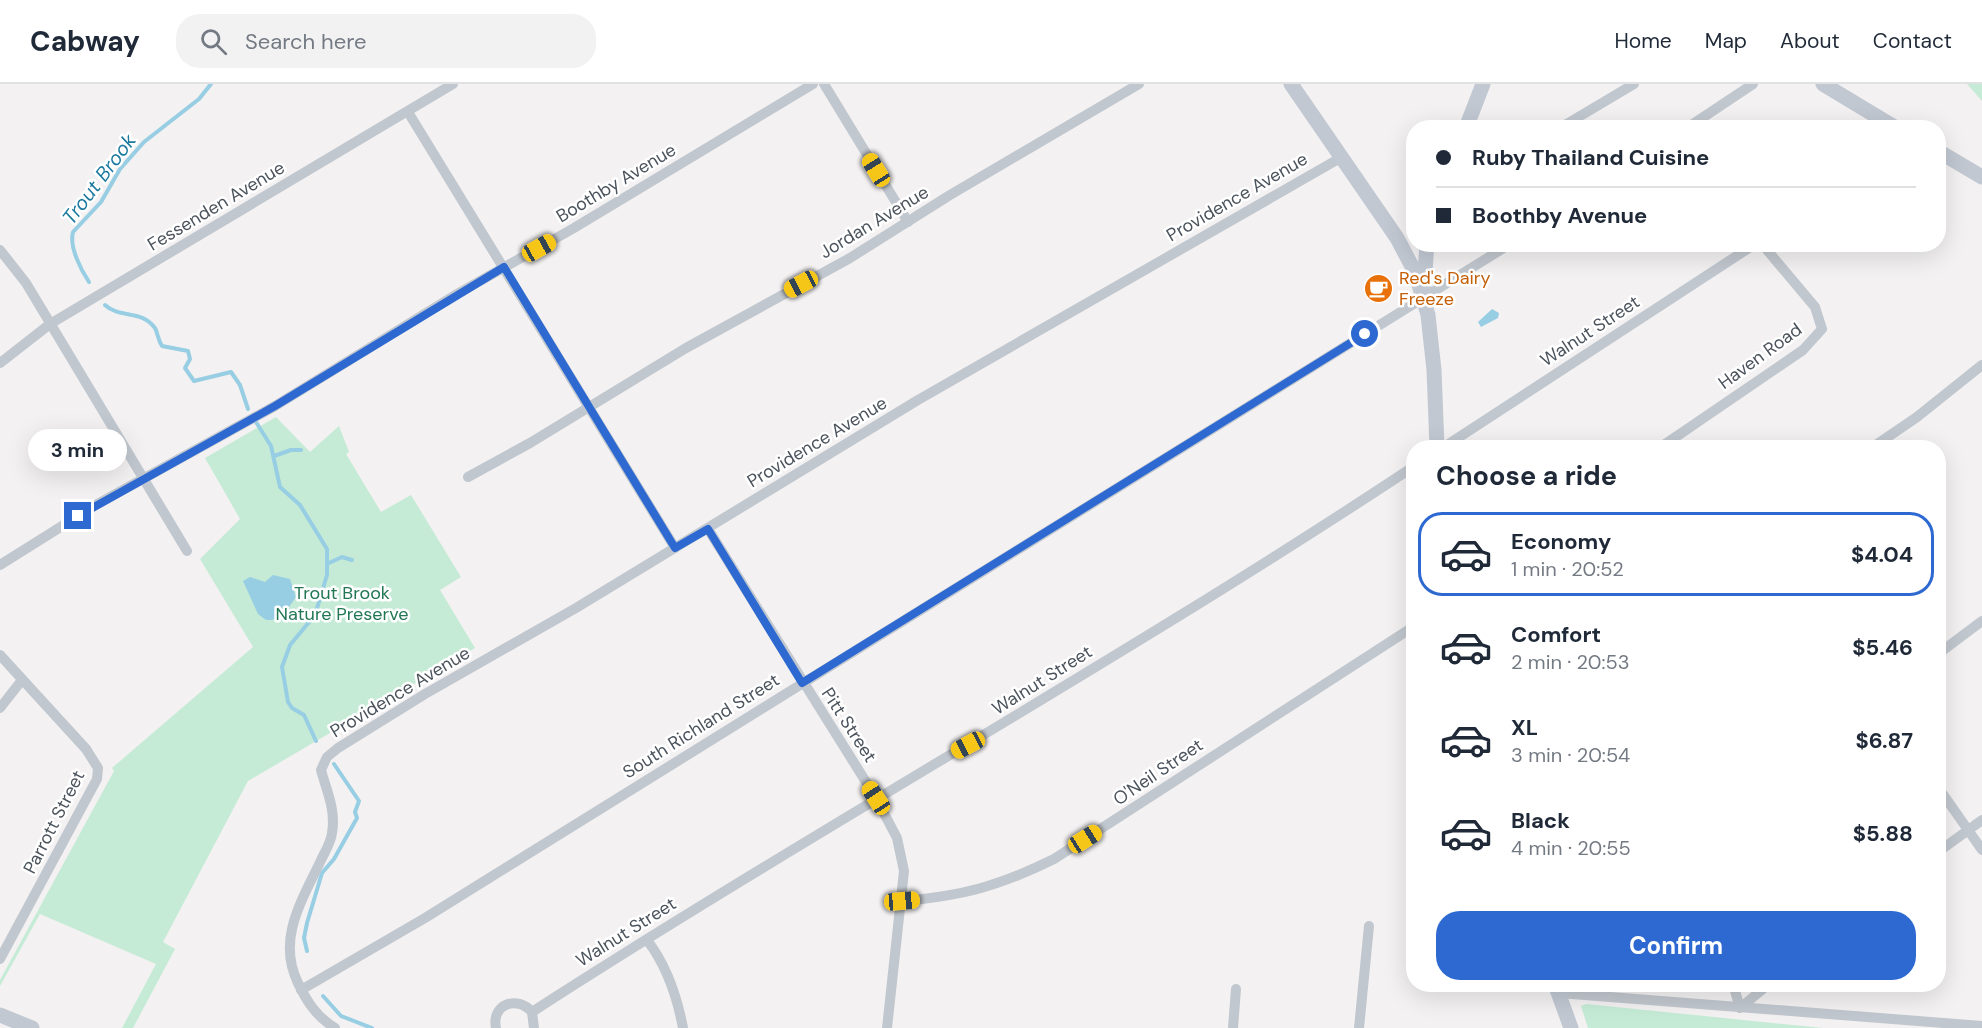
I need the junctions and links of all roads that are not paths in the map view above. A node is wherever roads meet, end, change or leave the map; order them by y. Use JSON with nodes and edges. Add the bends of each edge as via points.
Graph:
{"nodes":[{"id":1,"x":453,"y":84,"type":"edge"},
{"id":2,"x":813,"y":84,"type":"edge"},
{"id":3,"x":824,"y":84,"type":"edge"},
{"id":4,"x":1139,"y":84,"type":"edge"},
{"id":5,"x":1291,"y":84,"type":"edge"},
{"id":6,"x":1483,"y":84,"type":"edge"},
{"id":7,"x":1634,"y":84,"type":"edge"},
{"id":8,"x":1753,"y":84,"type":"edge"},
{"id":9,"x":1823,"y":84,"type":"edge"},
{"id":10,"x":408,"y":112,"type":"junction"},
{"id":11,"x":1469,"y":120,"type":"edge"},
{"id":12,"x":1573,"y":120,"type":"edge"},
{"id":13,"x":1699,"y":120,"type":"edge"},
{"id":14,"x":1883,"y":120,"type":"edge"},
{"id":15,"x":1946,"y":156,"type":"edge"},
{"id":16,"x":1342,"y":157,"type":"junction"},
{"id":17,"x":1982,"y":177,"type":"edge"},
{"id":18,"x":908,"y":222,"type":"junction"},
{"id":19,"x":0,"y":250,"type":"edge"},
{"id":20,"x":1426,"y":252,"type":"edge"},
{"id":21,"x":1497,"y":252,"type":"edge"},
{"id":22,"x":1743,"y":252,"type":"edge"},
{"id":23,"x":1769,"y":252,"type":"edge"},
{"id":24,"x":504,"y":267,"type":"junction"},
{"id":25,"x":1423,"y":298,"type":"junction"},
{"id":26,"x":50,"y":324,"type":"junction"},
{"id":27,"x":0,"y":363,"type":"edge"},
{"id":28,"x":1982,"y":365,"type":"edge"},
{"id":29,"x":588,"y":409,"type":"junction"},
{"id":30,"x":1437,"y":440,"type":"edge"},
{"id":31,"x":1455,"y":440,"type":"edge"},
{"id":32,"x":1671,"y":440,"type":"edge"},
{"id":33,"x":1883,"y":440,"type":"edge"},
{"id":34,"x":1406,"y":471,"type":"edge"},
{"id":35,"x":468,"y":477,"type":"dead end"},
{"id":36,"x":142,"y":479,"type":"junction"},
{"id":37,"x":708,"y":529,"type":"junction"},
{"id":38,"x":675,"y":548,"type":"junction"},
{"id":39,"x":187,"y":551,"type":"dead end"},
{"id":40,"x":0,"y":565,"type":"edge"},
{"id":41,"x":1982,"y":621,"type":"edge"},
{"id":42,"x":1406,"y":632,"type":"edge"},
{"id":43,"x":1946,"y":648,"type":"edge"},
{"id":44,"x":0,"y":655,"type":"edge"},
{"id":45,"x":22,"y":680,"type":"junction"},
{"id":46,"x":802,"y":683,"type":"junction"},
{"id":47,"x":0,"y":708,"type":"edge"},
{"id":48,"x":876,"y":798,"type":"junction"},
{"id":49,"x":1946,"y":799,"type":"edge"},
{"id":50,"x":1982,"y":820,"type":"edge"},
{"id":51,"x":1968,"y":830,"type":"junction"},
{"id":52,"x":1946,"y":846,"type":"edge"},
{"id":53,"x":1982,"y":850,"type":"edge"},
{"id":54,"x":902,"y":901,"type":"junction"},
{"id":55,"x":1369,"y":926,"type":"dead end"},
{"id":56,"x":647,"y":940,"type":"junction"},
{"id":57,"x":0,"y":958,"type":"edge"},
{"id":58,"x":1236,"y":989,"type":"dead end"},
{"id":59,"x":301,"y":990,"type":"junction"},
{"id":60,"x":1558,"y":992,"type":"edge"},
{"id":61,"x":1586,"y":992,"type":"edge"},
{"id":62,"x":1735,"y":992,"type":"edge"},
{"id":63,"x":1759,"y":992,"type":"edge"},
{"id":64,"x":1740,"y":1008,"type":"junction"},
{"id":65,"x":532,"y":1012,"type":"junction"},
{"id":66,"x":0,"y":1015,"type":"edge"},
{"id":67,"x":1895,"y":1024,"type":"edge"},
{"id":68,"x":1982,"y":1026,"type":"edge"},
{"id":69,"x":32,"y":1028,"type":"edge"},
{"id":70,"x":335,"y":1028,"type":"edge"},
{"id":71,"x":496,"y":1028,"type":"edge"},
{"id":72,"x":534,"y":1028,"type":"edge"},
{"id":73,"x":682,"y":1028,"type":"edge"},
{"id":74,"x":887,"y":1028,"type":"edge"},
{"id":75,"x":1233,"y":1028,"type":"edge"},
{"id":76,"x":1359,"y":1028,"type":"edge"},
{"id":77,"x":1571,"y":1028,"type":"edge"}],
"edges":[{"from":1,"to":10,"type":"street","name":"Fessenden Avenue"},
{"from":2,"to":24,"type":"street","name":"Boothby Avenue"},
{"from":3,"to":18,"type":"street"},
{"from":4,"to":18,"type":"street","name":"Jordan Avenue"},
{"from":5,"to":16,"type":"street"},
{"from":6,"to":11,"type":"street"},
{"from":7,"to":12,"type":"street"},
{"from":8,"to":13,"type":"street"},
{"from":9,"to":14,"type":"street"},
{"from":10,"to":24,"type":"street"},
{"from":10,"to":26,"type":"street","name":"Fessenden Avenue"},
{"from":15,"to":17,"type":"street"},
{"from":16,"to":25,"type":"street","via":[[1397,238]]},
{"from":16,"to":37,"type":"street","name":"Providence Avenue","via":[[918,400]]},
{"from":18,"to":29,"type":"street","name":"Jordan Avenue","via":[[686,348]]},
{"from":19,"to":26,"type":"street","via":[[26,283]]},
{"from":20,"to":25,"type":"street"},
{"from":21,"to":25,"type":"street","name":"South Richland Street"},
{"from":22,"to":31,"type":"street","name":"Walnut Street"},
{"from":23,"to":32,"type":"street","name":"Haven Road","via":[[1815,307],[1822,329],[1803,350]]},
{"from":24,"to":29,"type":"street"},
{"from":24,"to":36,"type":"street","name":"Boothby Avenue","via":[[275,406]]},
{"from":25,"to":30,"type":"street","via":[[1434,370]]},
{"from":25,"to":46,"type":"street","name":"South Richland Street"},
{"from":26,"to":27,"type":"street","name":"Fessenden Avenue"},
{"from":26,"to":36,"type":"street"},
{"from":28,"to":33,"type":"street"},
{"from":29,"to":35,"type":"street","name":"Jordan Avenue"},
{"from":29,"to":38,"type":"street"},
{"from":34,"to":48,"type":"street","name":"Walnut Street","via":[[1005,723]]},
{"from":36,"to":39,"type":"street"},
{"from":36,"to":40,"type":"street","name":"Boothby Avenue"},
{"from":37,"to":38,"type":"street","name":"Providence Avenue"},
{"from":37,"to":46,"type":"street","name":"Pitt Street"},
{"from":38,"to":59,"type":"street","name":"Providence Avenue","via":[[362,731],[327,757],[321,770],[334,816],[332,836],[297,911],[288,945],[291,969]]},
{"from":41,"to":43,"type":"street"},
{"from":42,"to":54,"type":"street","name":"O'Neil Street","via":[[1054,859],[986,889]]},
{"from":44,"to":45,"type":"street","name":"Parrott Street"},
{"from":45,"to":47,"type":"street"},
{"from":45,"to":57,"type":"street","name":"Parrott Street","via":[[86,749],[98,768],[97,779]]},
{"from":46,"to":48,"type":"street","name":"Pitt Street"},
{"from":46,"to":59,"type":"street","name":"South Richland Street","via":[[425,918]]},
{"from":48,"to":54,"type":"street","name":"Pitt Street","via":[[897,837],[904,871]]},
{"from":48,"to":56,"type":"street","name":"Walnut Street"},
{"from":49,"to":51,"type":"street"},
{"from":50,"to":51,"type":"street"},
{"from":51,"to":52,"type":"street"},
{"from":51,"to":53,"type":"street"},
{"from":54,"to":74,"type":"street","name":"Pitt Street"},
{"from":55,"to":76,"type":"street"},
{"from":56,"to":65,"type":"street","name":"Walnut Street"},
{"from":56,"to":73,"type":"street","via":[[661,958],[672,985]]},
{"from":58,"to":75,"type":"street"},
{"from":59,"to":70,"type":"street","via":[[314,1012]]},
{"from":60,"to":77,"type":"street"},
{"from":61,"to":64,"type":"street"},
{"from":62,"to":64,"type":"street"},
{"from":63,"to":64,"type":"street"},
{"from":64,"to":67,"type":"street"},
{"from":65,"to":71,"type":"street","via":[[522,1003],[510,1002],[497,1012]]},
{"from":65,"to":72,"type":"street"},
{"from":66,"to":69,"type":"street"},
{"from":67,"to":68,"type":"street"}]}
